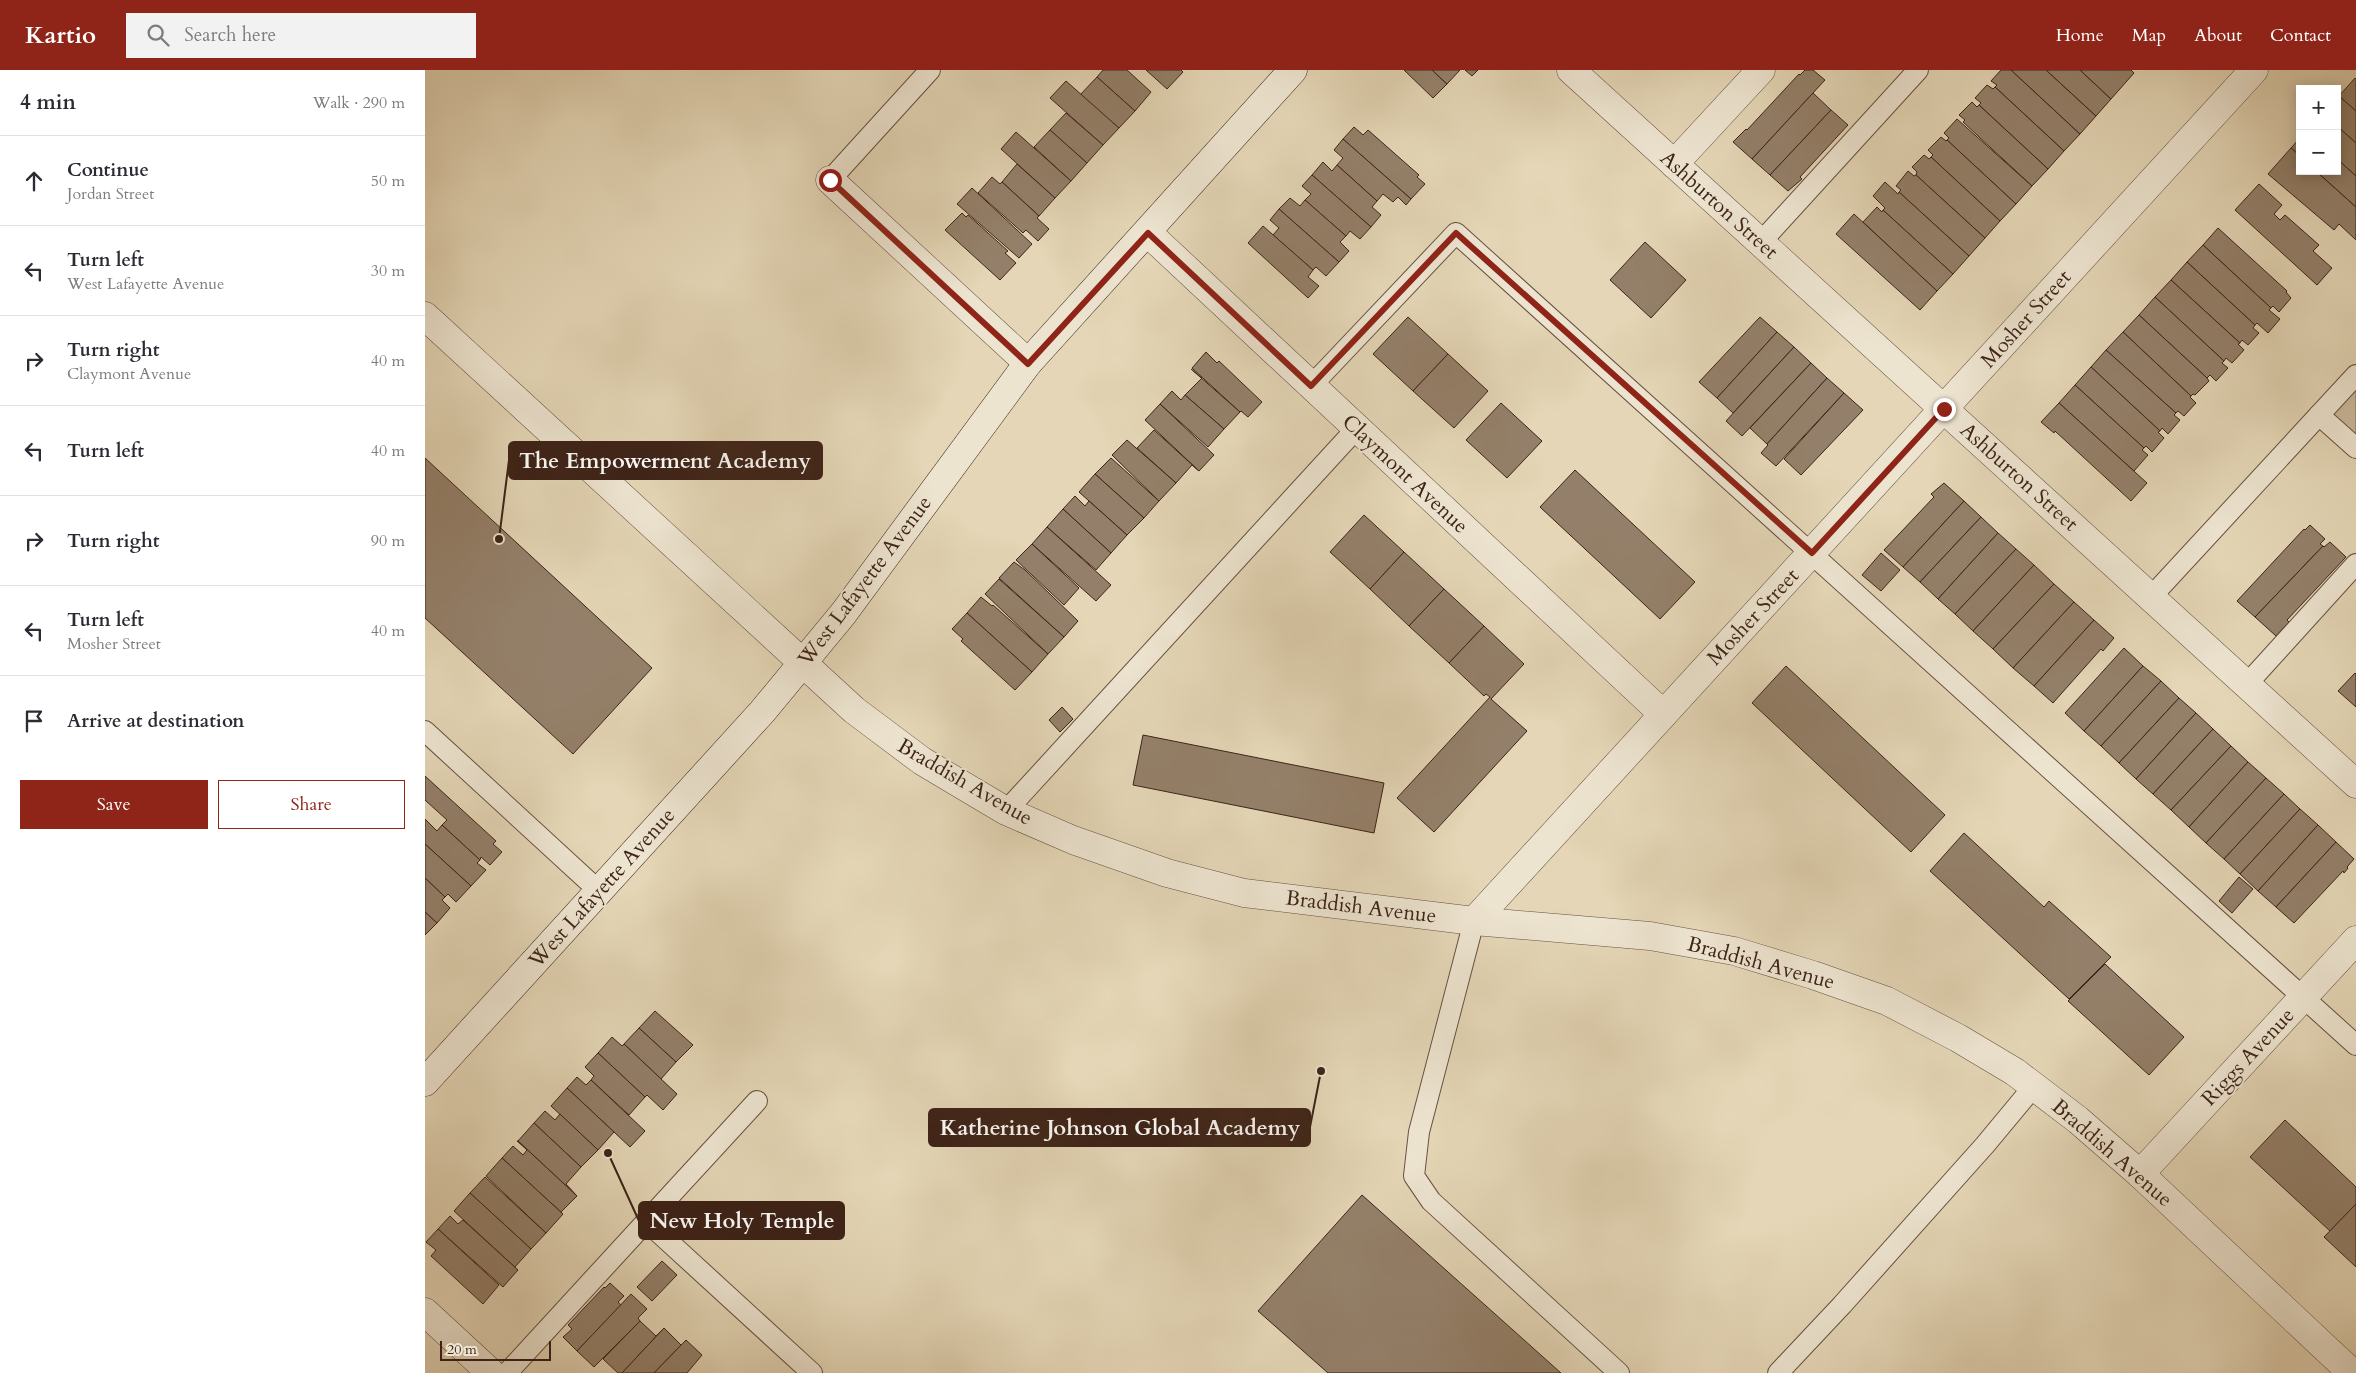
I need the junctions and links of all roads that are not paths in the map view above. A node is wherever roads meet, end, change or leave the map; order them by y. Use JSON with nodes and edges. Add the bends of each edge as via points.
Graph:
{"nodes":[{"id":1,"x":930,"y":70,"type":"edge"},
{"id":2,"x":1293,"y":70,"type":"edge"},
{"id":3,"x":1571,"y":70,"type":"edge"},
{"id":4,"x":1761,"y":70,"type":"edge"},
{"id":5,"x":2254,"y":70,"type":"edge"},
{"id":6,"x":1908,"y":74,"type":"edge"},
{"id":7,"x":1674,"y":164,"type":"junction"},
{"id":8,"x":830,"y":180,"type":"joint"},
{"id":9,"x":1148,"y":233,"type":"junction"},
{"id":10,"x":1761,"y":242,"type":"junction"},
{"id":11,"x":425,"y":316,"type":"edge"},
{"id":12,"x":1028,"y":364,"type":"junction"},
{"id":13,"x":2356,"y":375,"type":"edge"},
{"id":14,"x":1311,"y":386,"type":"junction"},
{"id":15,"x":1944,"y":409,"type":"junction"},
{"id":16,"x":2319,"y":415,"type":"junction"},
{"id":17,"x":1357,"y":429,"type":"junction"},
{"id":18,"x":2356,"y":448,"type":"edge"},
{"id":19,"x":1812,"y":553,"type":"junction"},
{"id":20,"x":2356,"y":564,"type":"edge"},
{"id":21,"x":2151,"y":597,"type":"junction"},
{"id":22,"x":803,"y":664,"type":"junction"},
{"id":23,"x":2247,"y":684,"type":"junction"},
{"id":24,"x":1663,"y":714,"type":"junction"},
{"id":25,"x":425,"y":731,"type":"edge"},
{"id":26,"x":2356,"y":784,"type":"edge"},
{"id":27,"x":1006,"y":810,"type":"junction"},
{"id":28,"x":599,"y":891,"type":"junction"},
{"id":29,"x":1474,"y":921,"type":"junction"},
{"id":30,"x":2356,"y":940,"type":"edge"},
{"id":31,"x":2303,"y":997,"type":"junction"},
{"id":32,"x":2356,"y":1045,"type":"edge"},
{"id":33,"x":425,"y":1082,"type":"edge"},
{"id":34,"x":2034,"y":1086,"type":"junction"},
{"id":35,"x":757,"y":1101,"type":"dead end"},
{"id":36,"x":2140,"y":1174,"type":"junction"},
{"id":37,"x":646,"y":1221,"type":"junction"},
{"id":38,"x":425,"y":1312,"type":"edge"},
{"id":39,"x":491,"y":1373,"type":"edge"},
{"id":40,"x":507,"y":1373,"type":"edge"},
{"id":41,"x":812,"y":1373,"type":"edge"},
{"id":42,"x":1619,"y":1373,"type":"edge"},
{"id":43,"x":1778,"y":1373,"type":"edge"},
{"id":44,"x":2352,"y":1373,"type":"edge"}],
"edges":[{"from":1,"to":8,"type":"lane"},
{"from":2,"to":9,"type":"street","name":"West Lafayette Avenue"},
{"from":3,"to":7,"type":"street","name":"Ashburton Street"},
{"from":4,"to":7,"type":"street"},
{"from":5,"to":15,"type":"street","name":"Mosher Street"},
{"from":6,"to":10,"type":"lane"},
{"from":7,"to":10,"type":"street","name":"Ashburton Street"},
{"from":8,"to":12,"type":"street"},
{"from":9,"to":12,"type":"street","name":"West Lafayette Avenue"},
{"from":9,"to":14,"type":"street","name":"Claymont Avenue"},
{"from":10,"to":15,"type":"street","name":"Ashburton Street"},
{"from":11,"to":22,"type":"street","name":"Braddish Avenue"},
{"from":12,"to":22,"type":"street","name":"West Lafayette Avenue"},
{"from":13,"to":16,"type":"lane"},
{"from":14,"to":17,"type":"street","name":"Claymont Avenue"},
{"from":14,"to":19,"type":"lane","via":[[1456,233]]},
{"from":15,"to":19,"type":"street","name":"Mosher Street"},
{"from":15,"to":21,"type":"street","name":"Ashburton Street"},
{"from":16,"to":18,"type":"lane"},
{"from":16,"to":21,"type":"lane"},
{"from":17,"to":24,"type":"street","name":"Claymont Avenue"},
{"from":17,"to":27,"type":"lane"},
{"from":19,"to":24,"type":"street","name":"Mosher Street"},
{"from":19,"to":31,"type":"lane"},
{"from":20,"to":23,"type":"lane"},
{"from":21,"to":23,"type":"street","name":"Ashburton Street"},
{"from":22,"to":27,"type":"street","name":"Braddish Avenue","via":[[854,710],[922,761]]},
{"from":22,"to":28,"type":"street","name":"West Lafayette Avenue"},
{"from":23,"to":26,"type":"street","name":"Ashburton Street"},
{"from":24,"to":29,"type":"street","name":"Mosher Street"},
{"from":25,"to":28,"type":"lane"},
{"from":27,"to":29,"type":"street","name":"Braddish Avenue","via":[[1073,840],[1158,869],[1244,892]]},
{"from":28,"to":33,"type":"street","name":"West Lafayette Avenue"},
{"from":29,"to":34,"type":"street","name":"Braddish Avenue","via":[[1651,936],[1734,951],[1887,1001],[1958,1038]]},
{"from":29,"to":42,"type":"lane","via":[[1419,1132],[1414,1176],[1431,1200]]},
{"from":30,"to":31,"type":"street","name":"Riggs Avenue"},
{"from":31,"to":32,"type":"lane"},
{"from":31,"to":36,"type":"street","name":"Riggs Avenue"},
{"from":34,"to":36,"type":"street","name":"Braddish Avenue"},
{"from":34,"to":43,"type":"lane","via":[[1855,1291]]},
{"from":35,"to":37,"type":"lane"},
{"from":36,"to":44,"type":"street","name":"Braddish Avenue"},
{"from":37,"to":40,"type":"lane"},
{"from":37,"to":41,"type":"lane"},
{"from":38,"to":39,"type":"street"}]}
